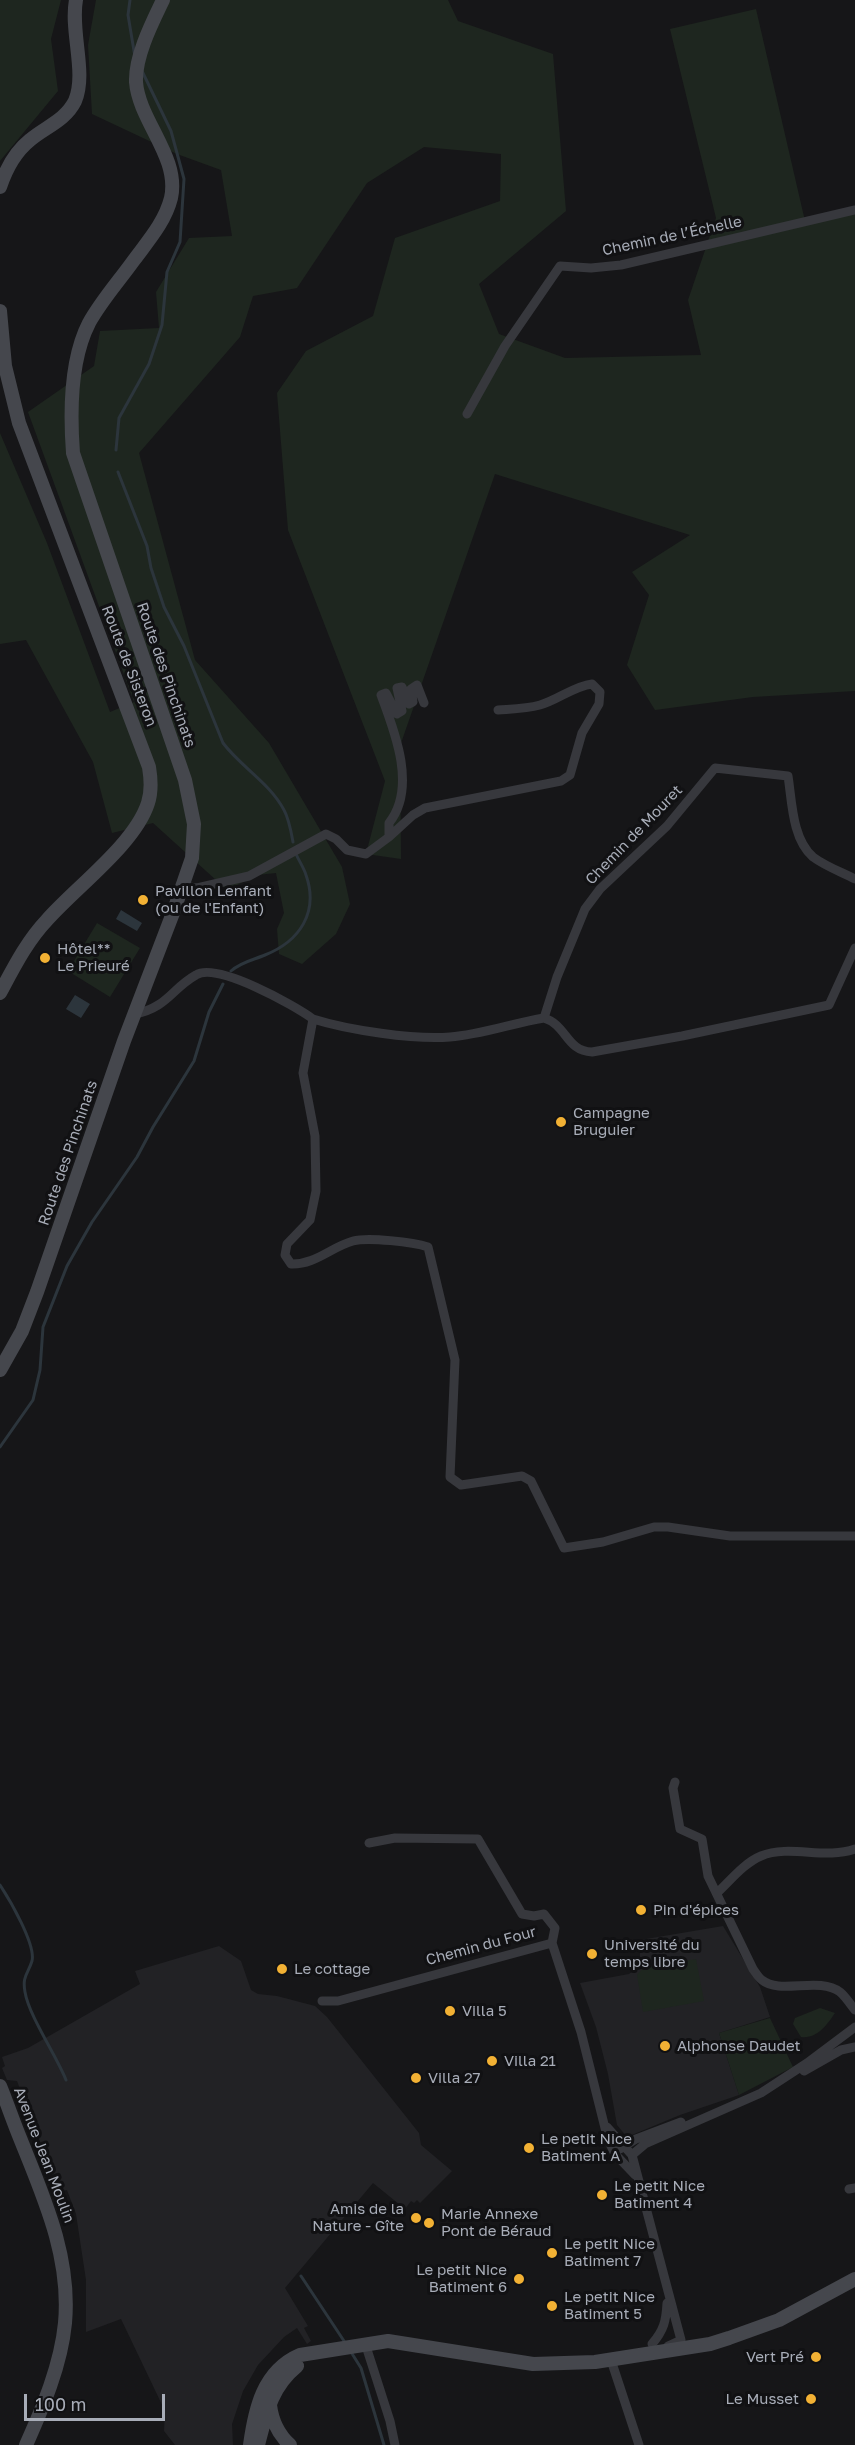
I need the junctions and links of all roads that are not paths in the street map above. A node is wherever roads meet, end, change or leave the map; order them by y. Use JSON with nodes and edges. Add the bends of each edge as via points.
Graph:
{"nodes":[{"id":1,"x":76,"y":0,"type":"edge"},
{"id":2,"x":163,"y":0,"type":"edge"},
{"id":3,"x":0,"y":187,"type":"edge"},
{"id":4,"x":855,"y":210,"type":"edge"},
{"id":5,"x":0,"y":311,"type":"edge"},
{"id":6,"x":467,"y":414,"type":"dead end"},
{"id":7,"x":424,"y":704,"type":"dead end"},
{"id":8,"x":498,"y":710,"type":"dead end"},
{"id":9,"x":389,"y":837,"type":"junction"},
{"id":10,"x":855,"y":879,"type":"edge"},
{"id":11,"x":182,"y":886,"type":"junction"},
{"id":12,"x":855,"y":948,"type":"edge"},
{"id":13,"x":0,"y":993,"type":"edge"},
{"id":14,"x":135,"y":1014,"type":"junction"},
{"id":15,"x":544,"y":1018,"type":"junction"},
{"id":16,"x":314,"y":1019,"type":"junction"},
{"id":17,"x":0,"y":1370,"type":"edge"},
{"id":18,"x":855,"y":1536,"type":"edge"},
{"id":19,"x":675,"y":1782,"type":"dead end"},
{"id":20,"x":369,"y":1843,"type":"dead end"},
{"id":21,"x":855,"y":1849,"type":"edge"},
{"id":22,"x":717,"y":1893,"type":"junction"},
{"id":23,"x":552,"y":1943,"type":"junction"},
{"id":24,"x":322,"y":2001,"type":"dead end"},
{"id":25,"x":848,"y":2002,"type":"junction"},
{"id":26,"x":855,"y":2010,"type":"edge"},
{"id":27,"x":853,"y":2030,"type":"edge"},
{"id":28,"x":854,"y":2047,"type":"edge"},
{"id":29,"x":783,"y":2080,"type":"junction"},
{"id":30,"x":1,"y":2089,"type":"edge"},
{"id":31,"x":729,"y":2107,"type":"junction"},
{"id":32,"x":605,"y":2125,"type":"junction"},
{"id":33,"x":624,"y":2146,"type":"junction"},
{"id":34,"x":615,"y":2154,"type":"junction"},
{"id":35,"x":632,"y":2155,"type":"junction"},
{"id":36,"x":635,"y":2175,"type":"junction"},
{"id":37,"x":855,"y":2278,"type":"edge"},
{"id":38,"x":667,"y":2292,"type":"junction"},
{"id":39,"x":666,"y":2323,"type":"junction"},
{"id":40,"x":363,"y":2343,"type":"junction"},
{"id":41,"x":673,"y":2344,"type":"junction"},
{"id":42,"x":334,"y":2349,"type":"junction"},
{"id":43,"x":651,"y":2349,"type":"junction"},
{"id":44,"x":611,"y":2360,"type":"junction"},
{"id":45,"x":513,"y":2361,"type":"junction"},
{"id":46,"x":269,"y":2401,"type":"junction"},
{"id":47,"x":26,"y":2445,"type":"edge"},
{"id":48,"x":250,"y":2445,"type":"edge"},
{"id":49,"x":258,"y":2445,"type":"edge"},
{"id":50,"x":290,"y":2445,"type":"edge"},
{"id":51,"x":395,"y":2445,"type":"edge"},
{"id":52,"x":639,"y":2445,"type":"edge"}],
"edges":[{"from":1,"to":3,"type":"main road","via":[[76,99],[63,117],[16,154]]},
{"from":2,"to":11,"type":"main road","name":"Route des Pinchinats","via":[[148,31],[137,74],[138,92],[170,170],[171,196],[164,218],[89,324],[77,362],[70,414],[72,453],[192,809],[193,850]]},
{"from":4,"to":6,"type":"street","name":"Chemin de l’Échelle","via":[[621,266],[560,266],[504,346]]},
{"from":5,"to":13,"type":"main road","name":"Route de Sisteron","via":[[5,366],[19,423],[145,756],[151,791],[130,834],[46,920],[26,946]]},
{"from":7,"to":9,"type":"street","via":[[417,685],[411,689],[414,702],[409,704],[402,687],[397,688],[402,711],[397,714],[386,693],[381,694],[403,759],[400,796],[396,814],[389,823]]},
{"from":8,"to":9,"type":"street","via":[[540,705],[583,685],[592,684],[600,692],[599,704],[582,733],[570,775],[561,781],[425,808]]},
{"from":9,"to":11,"type":"street","via":[[366,854],[347,850],[326,834],[249,876],[197,888]]},
{"from":10,"to":15,"type":"street","name":"Chemin de Mouret","via":[[807,850],[798,835],[788,776],[715,768],[660,834],[600,889],[585,909]]},
{"from":11,"to":14,"type":"main road","name":"Route des Pinchinats"},
{"from":12,"to":15,"type":"street","via":[[829,1005],[592,1052],[575,1048],[555,1021]]},
{"from":14,"to":16,"type":"street","via":[[160,1006],[193,976],[205,971],[263,990]]},
{"from":14,"to":17,"type":"main road","name":"Route des Pinchinats","via":[[37,1293]]},
{"from":15,"to":16,"type":"street","via":[[449,1038],[336,1026]]},
{"from":16,"to":18,"type":"street","via":[[303,1073],[315,1136],[316,1191],[310,1220],[287,1244],[285,1255],[291,1264],[304,1264],[354,1241],[413,1242],[428,1247],[455,1360],[450,1478],[461,1485],[522,1476],[531,1481],[564,1548],[603,1542],[654,1527],[730,1536]]},
{"from":19,"to":22,"type":"street","via":[[680,1829],[702,1839],[708,1876]]},
{"from":20,"to":23,"type":"street","via":[[395,1838],[478,1839],[522,1914],[544,1914],[555,1928]]},
{"from":21,"to":22,"type":"street","via":[[843,1853],[761,1856],[748,1863]]},
{"from":22,"to":25,"type":"street","via":[[761,1980],[768,1984],[829,1987]]},
{"from":23,"to":24,"type":"street","name":"Chemin du Four","via":[[338,2001]]},
{"from":23,"to":32,"type":"street","name":"Chemin du Four"},
{"from":25,"to":26,"type":"street"},
{"from":25,"to":27,"type":"street"},
{"from":27,"to":28,"type":"street"},
{"from":27,"to":29,"type":"street"},
{"from":28,"to":29,"type":"street"},
{"from":29,"to":31,"type":"street"},
{"from":30,"to":47,"type":"main road","name":"Avenue Jean Moulin","via":[[49,2211],[63,2264],[65,2291],[65,2325],[60,2347],[45,2401]]},
{"from":31,"to":33,"type":"street","via":[[677,2123]]},
{"from":31,"to":35,"type":"street","via":[[645,2144]]},
{"from":32,"to":33,"type":"street","name":"Chemin du Four"},
{"from":32,"to":34,"type":"street","name":"Chemin du Four"},
{"from":33,"to":34,"type":"street"},
{"from":33,"to":35,"type":"street","name":"Chemin du Four"},
{"from":34,"to":35,"type":"street"},
{"from":34,"to":36,"type":"street"},
{"from":35,"to":36,"type":"street"},
{"from":36,"to":38,"type":"street"},
{"from":37,"to":41,"type":"main road","via":[[778,2320],[741,2332]]},
{"from":38,"to":39,"type":"street"},
{"from":38,"to":41,"type":"street"},
{"from":39,"to":41,"type":"street"},
{"from":39,"to":43,"type":"street"},
{"from":40,"to":42,"type":"main road"},
{"from":40,"to":45,"type":"main road","via":[[388,2341]]},
{"from":40,"to":51,"type":"street"},
{"from":41,"to":43,"type":"main road"},
{"from":42,"to":46,"type":"main road","via":[[297,2366]]},
{"from":42,"to":48,"type":"main road","via":[[300,2355],[275,2372],[258,2400]]},
{"from":43,"to":44,"type":"main road"},
{"from":43,"to":45,"type":"main road","via":[[584,2359]]},
{"from":44,"to":45,"type":"main road","via":[[561,2364]]},
{"from":44,"to":52,"type":"street"},
{"from":46,"to":49,"type":"main road"},
{"from":46,"to":50,"type":"main road","via":[[274,2423]]}]}
